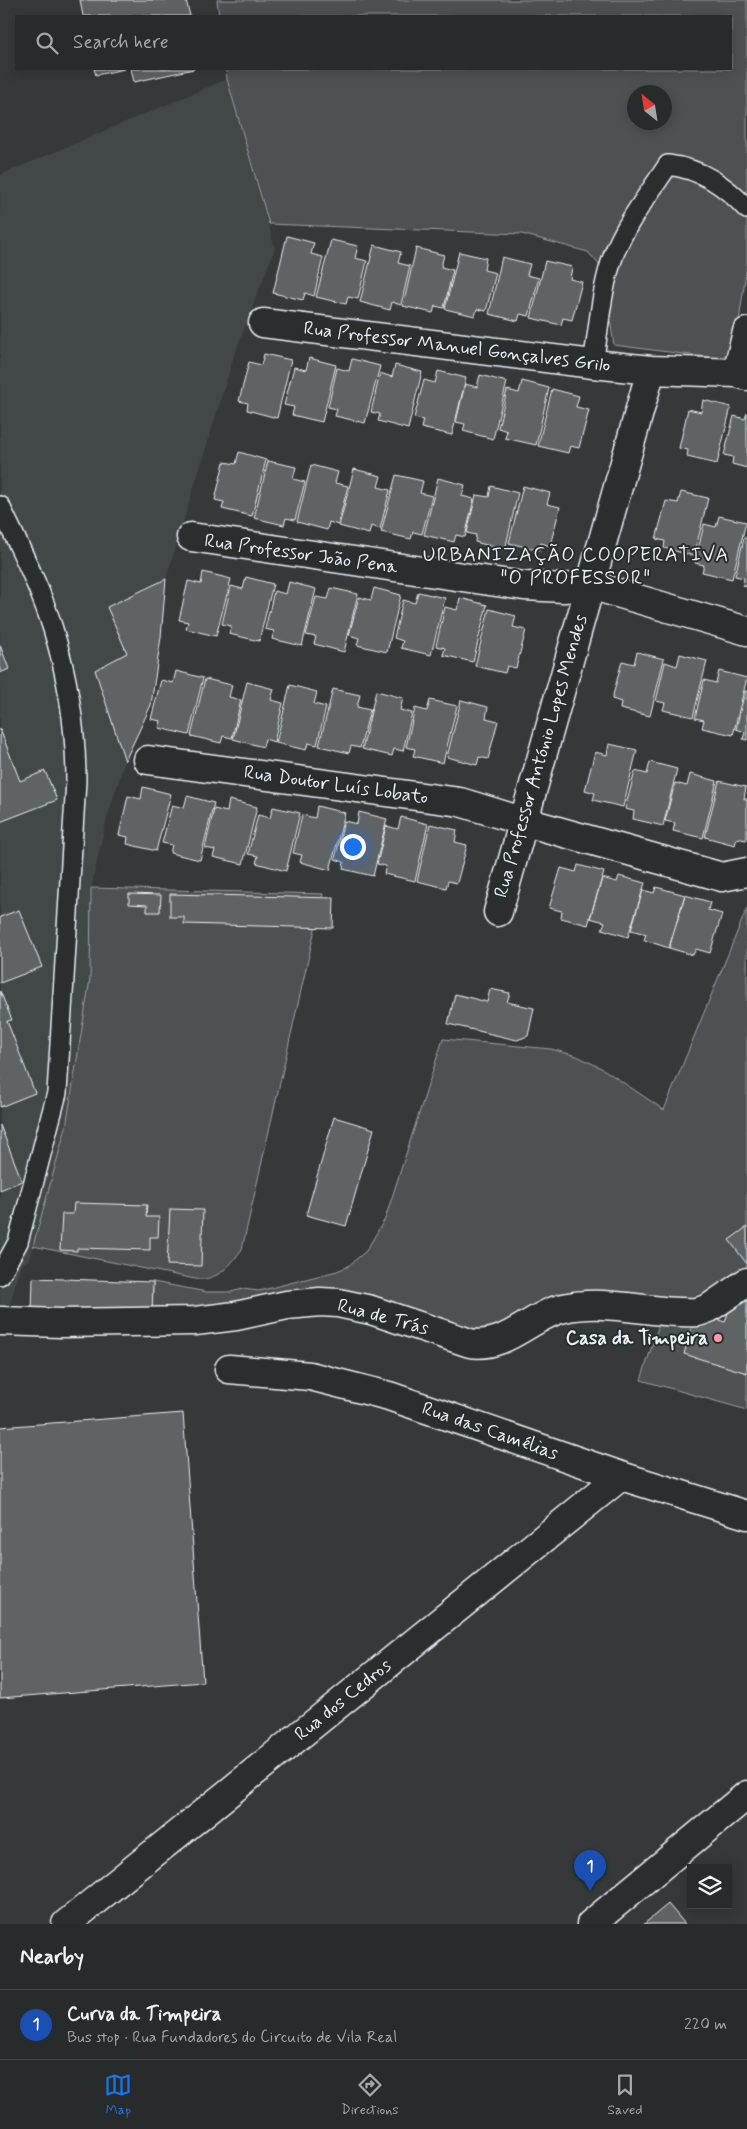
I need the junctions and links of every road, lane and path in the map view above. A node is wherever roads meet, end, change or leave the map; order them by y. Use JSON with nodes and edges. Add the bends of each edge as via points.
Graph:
{"nodes":[{"id":1,"x":747,"y":209,"type":"edge"},
{"id":2,"x":262,"y":323,"type":"dead end"},
{"id":3,"x":747,"y":332,"type":"edge"},
{"id":4,"x":593,"y":364,"type":"junction"},
{"id":5,"x":651,"y":370,"type":"junction"},
{"id":6,"x":742,"y":374,"type":"edge"},
{"id":7,"x":0,"y":506,"type":"edge"},
{"id":8,"x":191,"y":538,"type":"dead end"},
{"id":9,"x":590,"y":585,"type":"junction"},
{"id":10,"x":747,"y":631,"type":"edge"},
{"id":11,"x":148,"y":760,"type":"dead end"},
{"id":12,"x":522,"y":822,"type":"junction"},
{"id":13,"x":747,"y":872,"type":"edge"},
{"id":14,"x":498,"y":912,"type":"dead end"},
{"id":15,"x":0,"y":1275,"type":"edge"},
{"id":16,"x":747,"y":1282,"type":"edge"},
{"id":17,"x":0,"y":1321,"type":"edge"},
{"id":18,"x":229,"y":1369,"type":"dead end"},
{"id":19,"x":621,"y":1476,"type":"junction"},
{"id":20,"x":747,"y":1515,"type":"edge"},
{"id":21,"x":747,"y":1795,"type":"edge"},
{"id":22,"x":66,"y":1924,"type":"edge"},
{"id":23,"x":591,"y":1924,"type":"edge"}],
"edges":[{"from":1,"to":4,"type":"lane","via":[[724,186],[706,175],[668,165],[614,254]]},
{"from":2,"to":4,"type":"street","name":"Rua Professor Manuel Gonçalves Grilo"},
{"from":3,"to":6,"type":"street"},
{"from":4,"to":5,"type":"street","name":"Rua Professor Manuel Gonçalves Grilo"},
{"from":5,"to":6,"type":"street","name":"Rua Professor Manuel Gonçalves Grilo"},
{"from":5,"to":9,"type":"street","name":"Rua Professor António Lopes Mendes"},
{"from":7,"to":15,"type":"lane","via":[[42,599],[57,643],[70,709],[76,781],[57,1093],[18,1242]]},
{"from":8,"to":9,"type":"street","name":"Rua Professor João Pena","via":[[524,586],[564,588]]},
{"from":9,"to":10,"type":"street"},
{"from":9,"to":12,"type":"street","name":"Rua Professor António Lopes Mendes"},
{"from":11,"to":12,"type":"street","name":"Rua Doutor Luís Lobato","via":[[438,798]]},
{"from":12,"to":13,"type":"street","name":"Rua Doutor Luís Lobato","via":[[722,877]]},
{"from":12,"to":14,"type":"street","name":"Rua Professor António Lopes Mendes"},
{"from":16,"to":17,"type":"street","name":"Rua de Trás","via":[[698,1312],[572,1306],[546,1314],[504,1339],[488,1344],[470,1343],[355,1306],[320,1302],[195,1321]]},
{"from":18,"to":19,"type":"street","name":"Rua das Camélias","via":[[310,1376],[389,1396]]},
{"from":19,"to":20,"type":"street","name":"Rua das Camélias"},
{"from":19,"to":22,"type":"street","name":"Rua dos Cedros"},
{"from":21,"to":23,"type":"street"}]}
